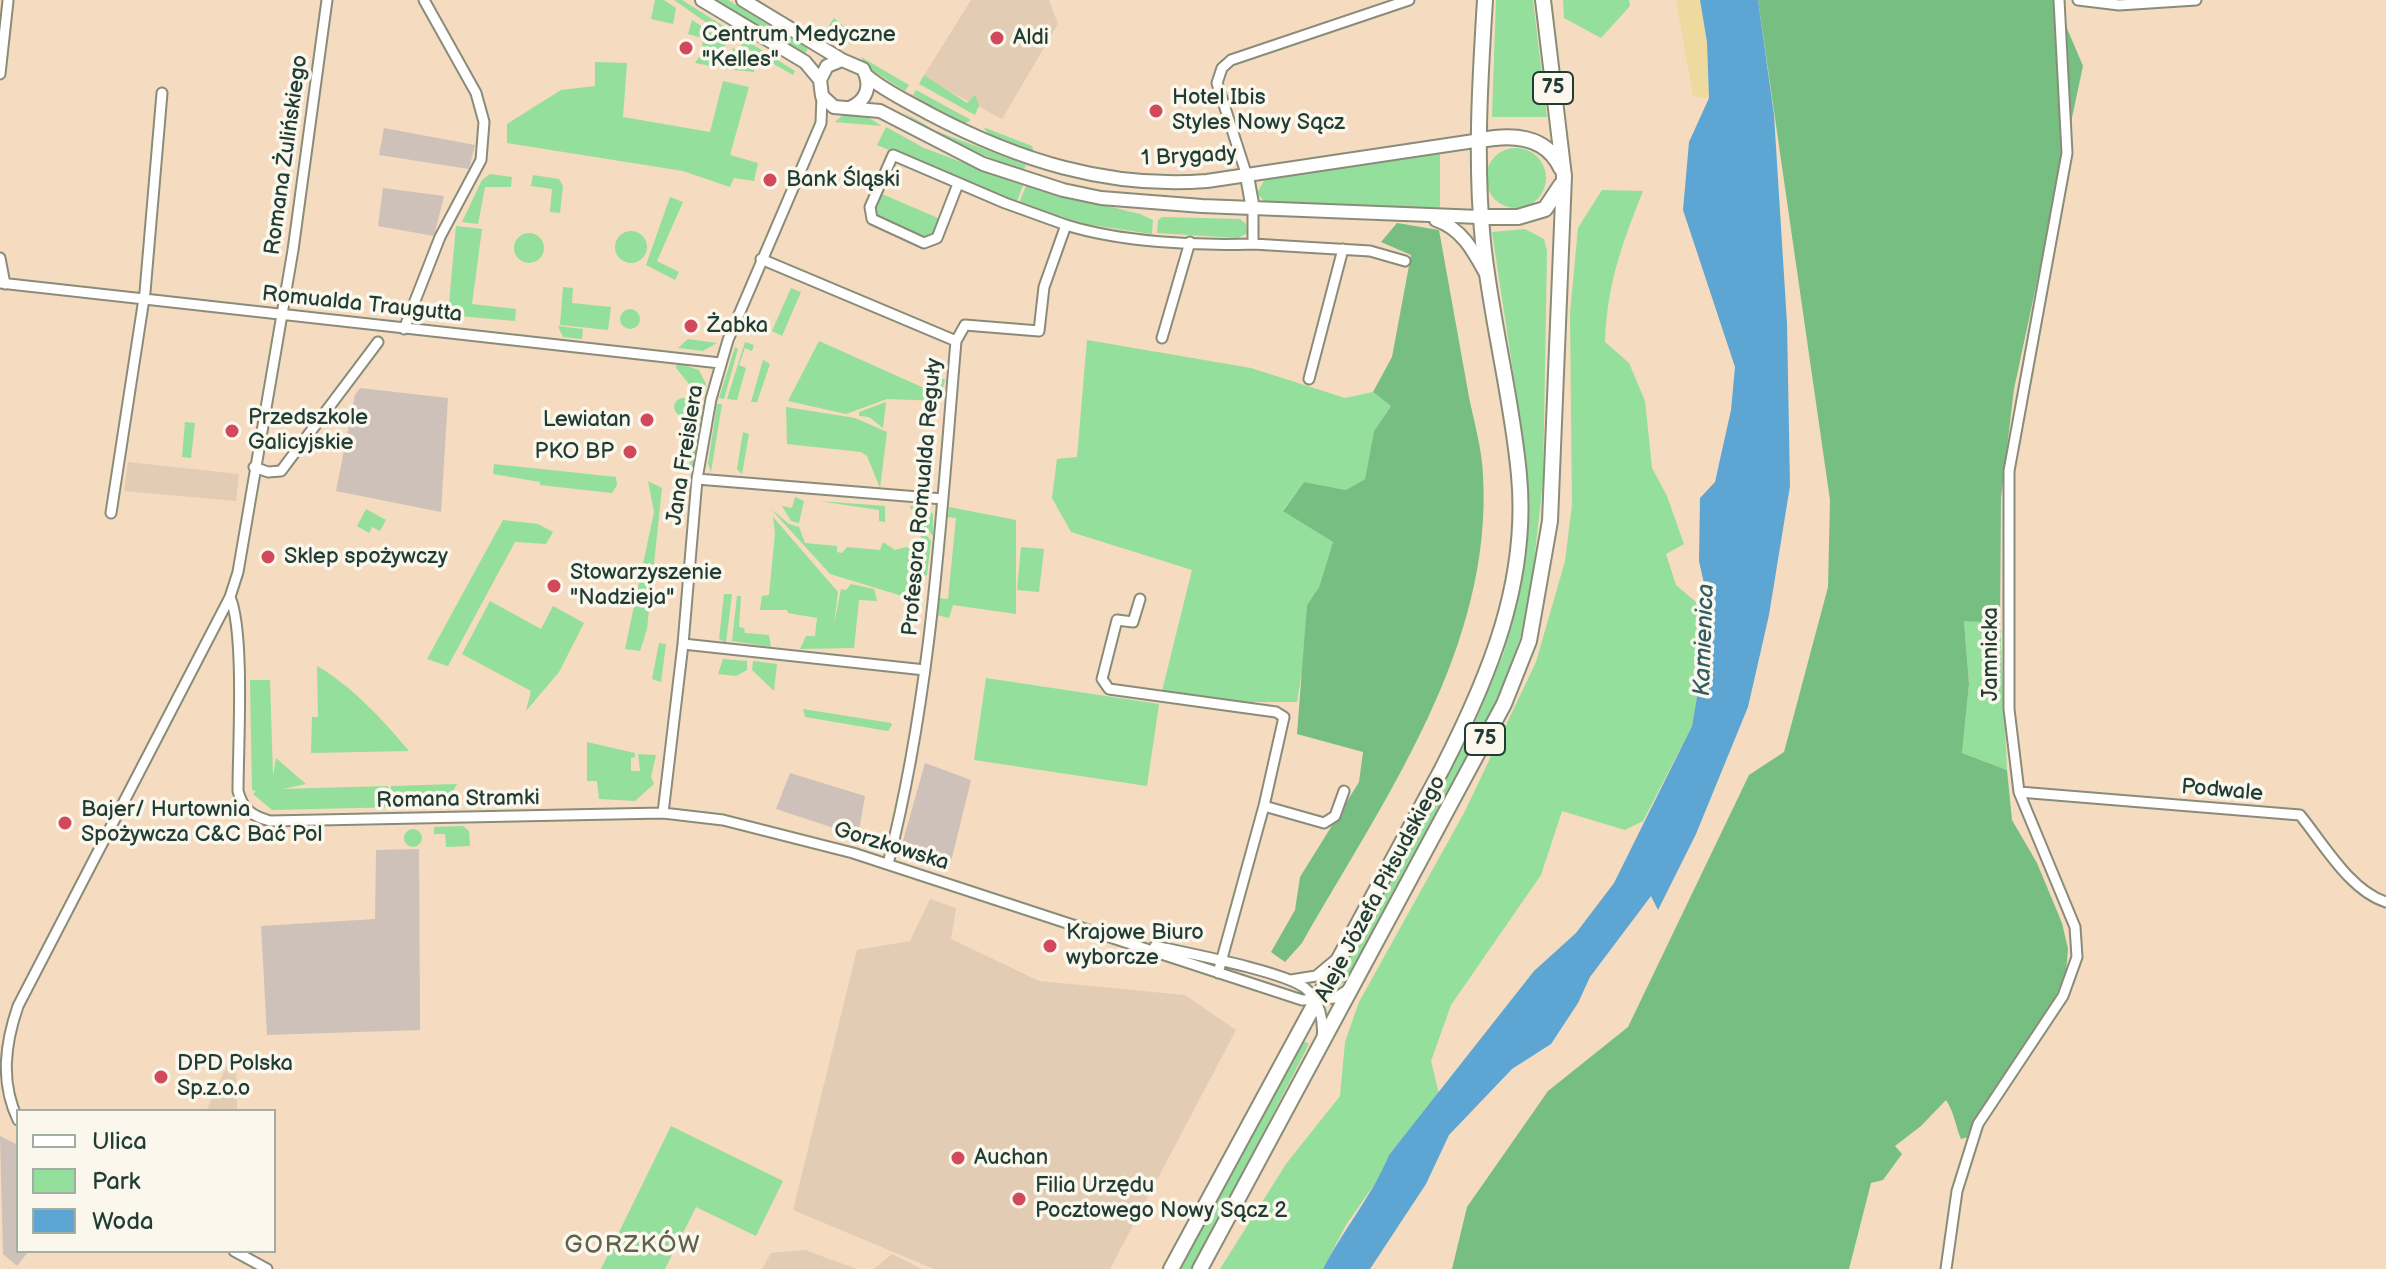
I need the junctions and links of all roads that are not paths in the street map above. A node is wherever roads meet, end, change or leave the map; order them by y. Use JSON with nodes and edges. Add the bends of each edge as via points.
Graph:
{"nodes":[{"id":1,"x":327,"y":0,"type":"edge"},
{"id":2,"x":424,"y":0,"type":"edge"},
{"id":3,"x":702,"y":0,"type":"edge"},
{"id":4,"x":743,"y":0,"type":"edge"},
{"id":5,"x":1409,"y":0,"type":"edge"},
{"id":6,"x":1485,"y":0,"type":"edge"},
{"id":7,"x":1543,"y":0,"type":"edge"},
{"id":8,"x":2059,"y":0,"type":"edge"},
{"id":9,"x":2078,"y":0,"type":"edge"},
{"id":10,"x":2196,"y":0,"type":"edge"},
{"id":11,"x":8,"y":1,"type":"edge"},
{"id":12,"x":842,"y":60,"type":"junction"},
{"id":13,"x":0,"y":74,"type":"edge"},
{"id":14,"x":867,"y":76,"type":"junction"},
{"id":15,"x":820,"y":80,"type":"junction"},
{"id":16,"x":162,"y":93,"type":"dead end"},
{"id":17,"x":822,"y":96,"type":"junction"},
{"id":18,"x":846,"y":108,"type":"junction"},
{"id":19,"x":821,"y":123,"type":"junction"},
{"id":20,"x":1481,"y":140,"type":"junction"},
{"id":21,"x":1247,"y":176,"type":"junction"},
{"id":22,"x":1564,"y":176,"type":"junction"},
{"id":23,"x":958,"y":184,"type":"junction"},
{"id":24,"x":1253,"y":209,"type":"junction"},
{"id":25,"x":1426,"y":216,"type":"junction"},
{"id":26,"x":1480,"y":217,"type":"junction"},
{"id":27,"x":1066,"y":225,"type":"junction"},
{"id":28,"x":1190,"y":242,"type":"junction"},
{"id":29,"x":1253,"y":244,"type":"junction"},
{"id":30,"x":1343,"y":249,"type":"junction"},
{"id":31,"x":0,"y":258,"type":"edge"},
{"id":32,"x":761,"y":259,"type":"junction"},
{"id":33,"x":1405,"y":261,"type":"dead end"},
{"id":34,"x":1487,"y":276,"type":"junction"},
{"id":35,"x":3,"y":283,"type":"edge"},
{"id":36,"x":144,"y":298,"type":"junction"},
{"id":37,"x":281,"y":315,"type":"junction"},
{"id":38,"x":404,"y":329,"type":"junction"},
{"id":39,"x":1162,"y":338,"type":"dead end"},
{"id":40,"x":956,"y":341,"type":"junction"},
{"id":41,"x":378,"y":342,"type":"dead end"},
{"id":42,"x":720,"y":363,"type":"junction"},
{"id":43,"x":1309,"y":379,"type":"dead end"},
{"id":44,"x":254,"y":467,"type":"junction"},
{"id":45,"x":697,"y":479,"type":"junction"},
{"id":46,"x":943,"y":499,"type":"junction"},
{"id":47,"x":111,"y":513,"type":"dead end"},
{"id":48,"x":230,"y":597,"type":"junction"},
{"id":49,"x":1140,"y":599,"type":"dead end"},
{"id":50,"x":683,"y":644,"type":"junction"},
{"id":51,"x":925,"y":670,"type":"junction"},
{"id":52,"x":1344,"y":791,"type":"dead end"},
{"id":53,"x":2019,"y":792,"type":"junction"},
{"id":54,"x":1264,"y":806,"type":"junction"},
{"id":55,"x":663,"y":813,"type":"junction"},
{"id":56,"x":888,"y":864,"type":"junction"},
{"id":57,"x":2386,"y":902,"type":"edge"},
{"id":58,"x":1105,"y":935,"type":"junction"},
{"id":59,"x":1343,"y":954,"type":"junction"},
{"id":60,"x":1222,"y":961,"type":"junction"},
{"id":61,"x":1218,"y":973,"type":"junction"},
{"id":62,"x":1288,"y":980,"type":"junction"},
{"id":63,"x":1354,"y":986,"type":"junction"},
{"id":64,"x":1302,"y":1000,"type":"junction"},
{"id":65,"x":1317,"y":1002,"type":"junction"},
{"id":66,"x":1309,"y":1016,"type":"junction"},
{"id":67,"x":1322,"y":1046,"type":"junction"},
{"id":68,"x":16,"y":1114,"type":"edge"},
{"id":69,"x":238,"y":1253,"type":"edge"},
{"id":70,"x":267,"y":1269,"type":"edge"},
{"id":71,"x":1171,"y":1269,"type":"edge"},
{"id":72,"x":1200,"y":1269,"type":"edge"},
{"id":73,"x":1946,"y":1269,"type":"edge"}],
"edges":[{"from":1,"to":37,"type":"street","name":"Romana Żulińskiego"},
{"from":2,"to":38,"type":"street","via":[[476,93],[484,122],[481,160],[440,237]]},
{"from":3,"to":15,"type":"street","via":[[805,62]]},
{"from":4,"to":12,"type":"street"},
{"from":5,"to":21,"type":"street","via":[[1231,60],[1222,68],[1217,83]]},
{"from":6,"to":20,"type":"main road","name":"Aleje Józefa Piłsudskiego","number":"75"},
{"from":7,"to":22,"type":"main road","name":"Aleje Józefa Piłsudskiego","number":"75"},
{"from":8,"to":53,"type":"street","name":"Jamnicka","via":[[2067,153],[2009,471],[2009,709]]},
{"from":9,"to":10,"type":"street","via":[[2119,5]]},
{"from":11,"to":13,"type":"street"},
{"from":12,"to":14,"type":"street","via":[[857,63]]},
{"from":12,"to":15,"type":"street","via":[[827,66]]},
{"from":14,"to":18,"type":"street","via":[[867,92]]},
{"from":14,"to":21,"type":"street","name":"1 Brygady","via":[[971,135],[1067,170],[1169,184]]},
{"from":15,"to":17,"type":"street"},
{"from":16,"to":36,"type":"street"},
{"from":17,"to":18,"type":"street"},
{"from":17,"to":19,"type":"street","name":"Jana Freislera"},
{"from":18,"to":19,"type":"street"},
{"from":18,"to":24,"type":"street","name":"1 Brygady","via":[[880,111],[983,164],[1063,190],[1101,198]]},
{"from":19,"to":32,"type":"street","name":"Jana Freislera"},
{"from":20,"to":21,"type":"street","name":"1 Brygady"},
{"from":20,"to":22,"type":"main road","name":"1 Brygady","via":[[1526,138],[1553,154]]},
{"from":20,"to":26,"type":"main road","name":"Aleje Józefa Piłsudskiego","number":"75"},
{"from":21,"to":24,"type":"street"},
{"from":22,"to":26,"type":"main road","via":[[1545,209],[1518,217]]},
{"from":22,"to":63,"type":"main road","name":"Aleje Józefa Piłsudskiego","number":"75","via":[[1550,521],[1529,641],[1504,704]]},
{"from":23,"to":23,"type":"street","via":[[931,243],[872,219],[870,207],[893,155]]},
{"from":23,"to":27,"type":"street"},
{"from":24,"to":25,"type":"street","name":"1 Brygady"},
{"from":24,"to":29,"type":"street"},
{"from":25,"to":26,"type":"street","name":"1 Brygady"},
{"from":25,"to":34,"type":"street","via":[[1451,225]]},
{"from":26,"to":34,"type":"main road","name":"Aleje Józefa Piłsudskiego","number":"75"},
{"from":27,"to":28,"type":"street","via":[[1093,233]]},
{"from":27,"to":40,"type":"street","via":[[1044,287],[1039,331],[965,325]]},
{"from":28,"to":29,"type":"street"},
{"from":28,"to":39,"type":"street"},
{"from":29,"to":30,"type":"street"},
{"from":30,"to":33,"type":"street"},
{"from":30,"to":43,"type":"street"},
{"from":31,"to":35,"type":"street"},
{"from":32,"to":40,"type":"street","name":"Profesora Romualda Reguły"},
{"from":32,"to":42,"type":"street","name":"Jana Freislera"},
{"from":34,"to":59,"type":"main road","name":"Aleje Józefa Piłsudskiego","number":"75","via":[[1520,477],[1521,523],[1502,637],[1475,703]]},
{"from":35,"to":36,"type":"street","name":"Romualda Traugutta"},
{"from":36,"to":37,"type":"street","name":"Romualda Traugutta"},
{"from":36,"to":47,"type":"street"},
{"from":37,"to":38,"type":"street","name":"Romualda Traugutta"},
{"from":37,"to":44,"type":"street","name":"Romana Żulińskiego"},
{"from":38,"to":42,"type":"street","name":"Romualda Traugutta"},
{"from":40,"to":46,"type":"street","name":"Profesora Romualda Reguły"},
{"from":41,"to":44,"type":"street","via":[[281,471]]},
{"from":42,"to":45,"type":"street","name":"Jana Freislera"},
{"from":44,"to":48,"type":"street","name":"Romana Żulińskiego"},
{"from":45,"to":46,"type":"street"},
{"from":45,"to":50,"type":"street","name":"Jana Freislera"},
{"from":46,"to":51,"type":"street","name":"Profesora Romualda Reguły"},
{"from":48,"to":55,"type":"street","name":"Romana Stramki","via":[[238,791],[254,817],[270,821]]},
{"from":48,"to":68,"type":"street","via":[[18,1006],[5,1054]]},
{"from":49,"to":54,"type":"street","via":[[1133,622],[1117,620],[1102,679],[1109,689],[1284,717]]},
{"from":50,"to":51,"type":"street"},
{"from":50,"to":55,"type":"street","name":"Jana Freislera"},
{"from":51,"to":56,"type":"street","name":"Profesora Romualda Reguły","via":[[911,770]]},
{"from":52,"to":54,"type":"street","via":[[1335,816],[1324,823]]},
{"from":53,"to":57,"type":"street","name":"Podwale","via":[[2300,815],[2358,885]]},
{"from":53,"to":73,"type":"street","name":"Jamnicka","via":[[2075,927],[2077,957],[2063,996],[1978,1124],[1957,1191]]},
{"from":54,"to":60,"type":"street"},
{"from":55,"to":56,"type":"street","name":"Gorzkowska","via":[[773,831]]},
{"from":56,"to":58,"type":"street","name":"Gorzkowska"},
{"from":58,"to":60,"type":"street","name":"Gorzkowska"},
{"from":58,"to":61,"type":"street","name":"Gorzkowska"},
{"from":59,"to":62,"type":"street","via":[[1316,976]]},
{"from":59,"to":65,"type":"main road","name":"Aleje Józefa Piłsudskiego","number":"75"},
{"from":60,"to":61,"type":"street"},
{"from":60,"to":62,"type":"street","name":"Gorzkowska"},
{"from":61,"to":64,"type":"street","name":"Gorzkowska"},
{"from":62,"to":65,"type":"street","name":"Gorzkowska","via":[[1304,987]]},
{"from":63,"to":65,"type":"street"},
{"from":63,"to":67,"type":"main road","name":"Aleje Józefa Piłsudskiego","number":"75"},
{"from":64,"to":65,"type":"street","name":"Gorzkowska"},
{"from":64,"to":66,"type":"street","name":"Aleje Józefa Piłsudskiego"},
{"from":65,"to":66,"type":"main road","name":"Aleje Józefa Piłsudskiego","number":"75"},
{"from":65,"to":67,"type":"street"},
{"from":66,"to":71,"type":"main road","name":"Aleje Józefa Piłsudskiego","number":"75"},
{"from":67,"to":72,"type":"main road","name":"Aleje Józefa Piłsudskiego","number":"75"},
{"from":69,"to":70,"type":"street"}]}
